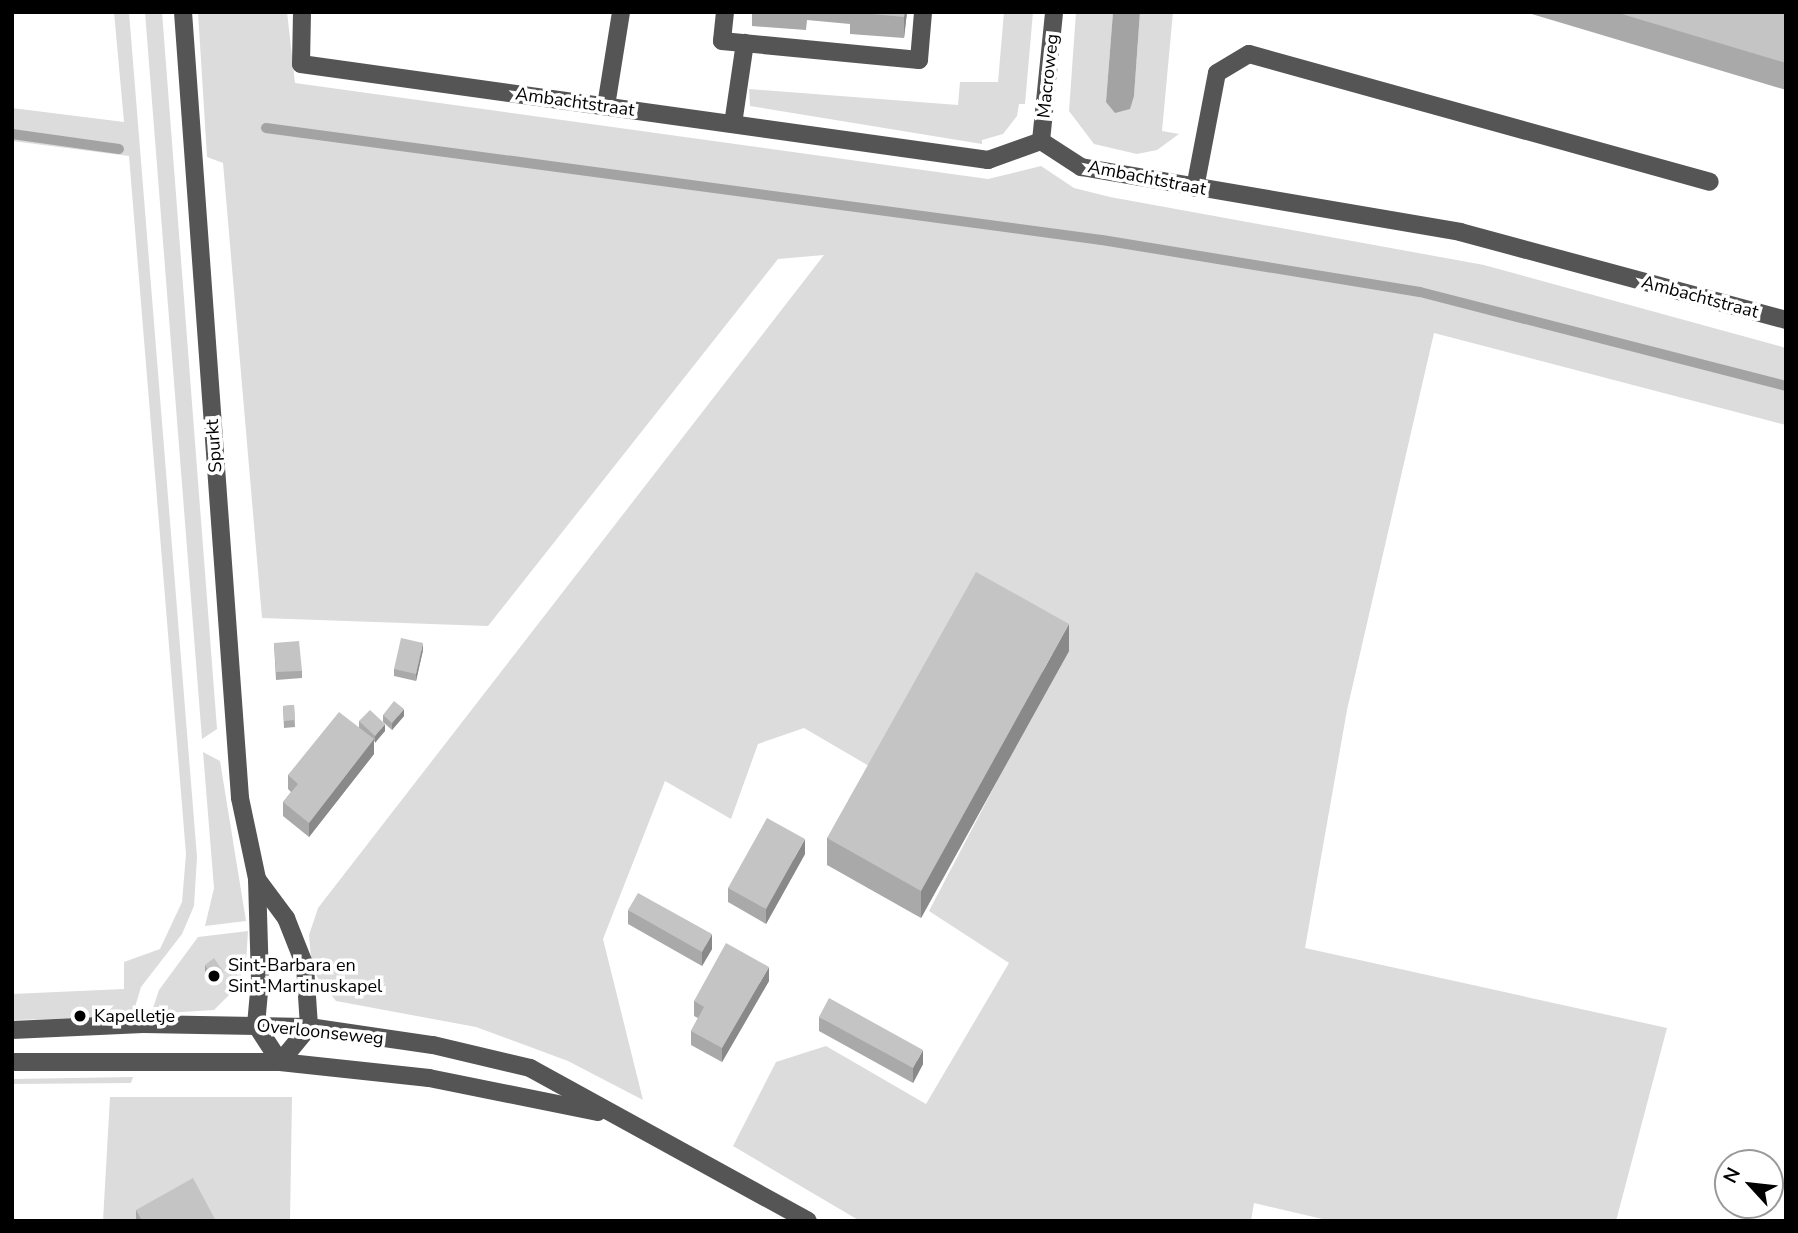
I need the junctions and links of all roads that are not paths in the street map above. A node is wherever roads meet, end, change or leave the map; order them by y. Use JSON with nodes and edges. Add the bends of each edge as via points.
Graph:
{"nodes":[{"id":1,"x":183,"y":12,"type":"edge"},
{"id":2,"x":302,"y":12,"type":"edge"},
{"id":3,"x":621,"y":12,"type":"edge"},
{"id":4,"x":725,"y":12,"type":"edge"},
{"id":5,"x":923,"y":12,"type":"edge"},
{"id":6,"x":1054,"y":12,"type":"edge"},
{"id":7,"x":745,"y":43,"type":"junction"},
{"id":8,"x":606,"y":106,"type":"junction"},
{"id":9,"x":733,"y":124,"type":"junction"},
{"id":10,"x":1041,"y":141,"type":"junction"},
{"id":11,"x":1710,"y":182,"type":"dead end"},
{"id":12,"x":1195,"y":188,"type":"junction"},
{"id":13,"x":1786,"y":320,"type":"edge"},
{"id":14,"x":257,"y":879,"type":"junction"},
{"id":15,"x":256,"y":1025,"type":"junction"},
{"id":16,"x":309,"y":1027,"type":"junction"},
{"id":17,"x":12,"y":1030,"type":"edge"},
{"id":18,"x":12,"y":1062,"type":"edge"},
{"id":19,"x":280,"y":1062,"type":"junction"},
{"id":20,"x":612,"y":1115,"type":"junction"},
{"id":21,"x":808,"y":1221,"type":"edge"}],
"edges":[{"from":1,"to":14,"type":"street","name":"Spurkt","via":[[240,798]]},
{"from":2,"to":8,"type":"street","name":"Ambachtstraat","via":[[301,64]]},
{"from":3,"to":8,"type":"street"},
{"from":4,"to":7,"type":"street","via":[[722,41]]},
{"from":5,"to":7,"type":"street","via":[[919,60]]},
{"from":6,"to":10,"type":"street","name":"Macroweg"},
{"from":7,"to":9,"type":"street"},
{"from":8,"to":9,"type":"street","name":"Ambachtstraat"},
{"from":9,"to":10,"type":"street","name":"Ambachtstraat","via":[[988,160]]},
{"from":10,"to":12,"type":"street","name":"Ambachtstraat","via":[[1081,167]]},
{"from":11,"to":12,"type":"street","via":[[1249,54],[1217,73]]},
{"from":12,"to":13,"type":"street","name":"Ambachtstraat","via":[[1460,232]]},
{"from":14,"to":15,"type":"street","name":"Spurkt","via":[[260,981]]},
{"from":14,"to":16,"type":"street","name":"Spurkt","via":[[286,918],[305,966]]},
{"from":15,"to":16,"type":"street","name":"Overloonseweg"},
{"from":15,"to":17,"type":"street","name":"Overloonseweg"},
{"from":15,"to":19,"type":"street"},
{"from":16,"to":19,"type":"street"},
{"from":16,"to":20,"type":"street","name":"Overloonseweg","via":[[433,1045],[530,1068]]},
{"from":18,"to":19,"type":"street","name":"Overloonseweg"},
{"from":19,"to":20,"type":"street","name":"Overloonseweg","via":[[429,1078]]},
{"from":20,"to":21,"type":"street","name":"Overloonseweg"}]}
